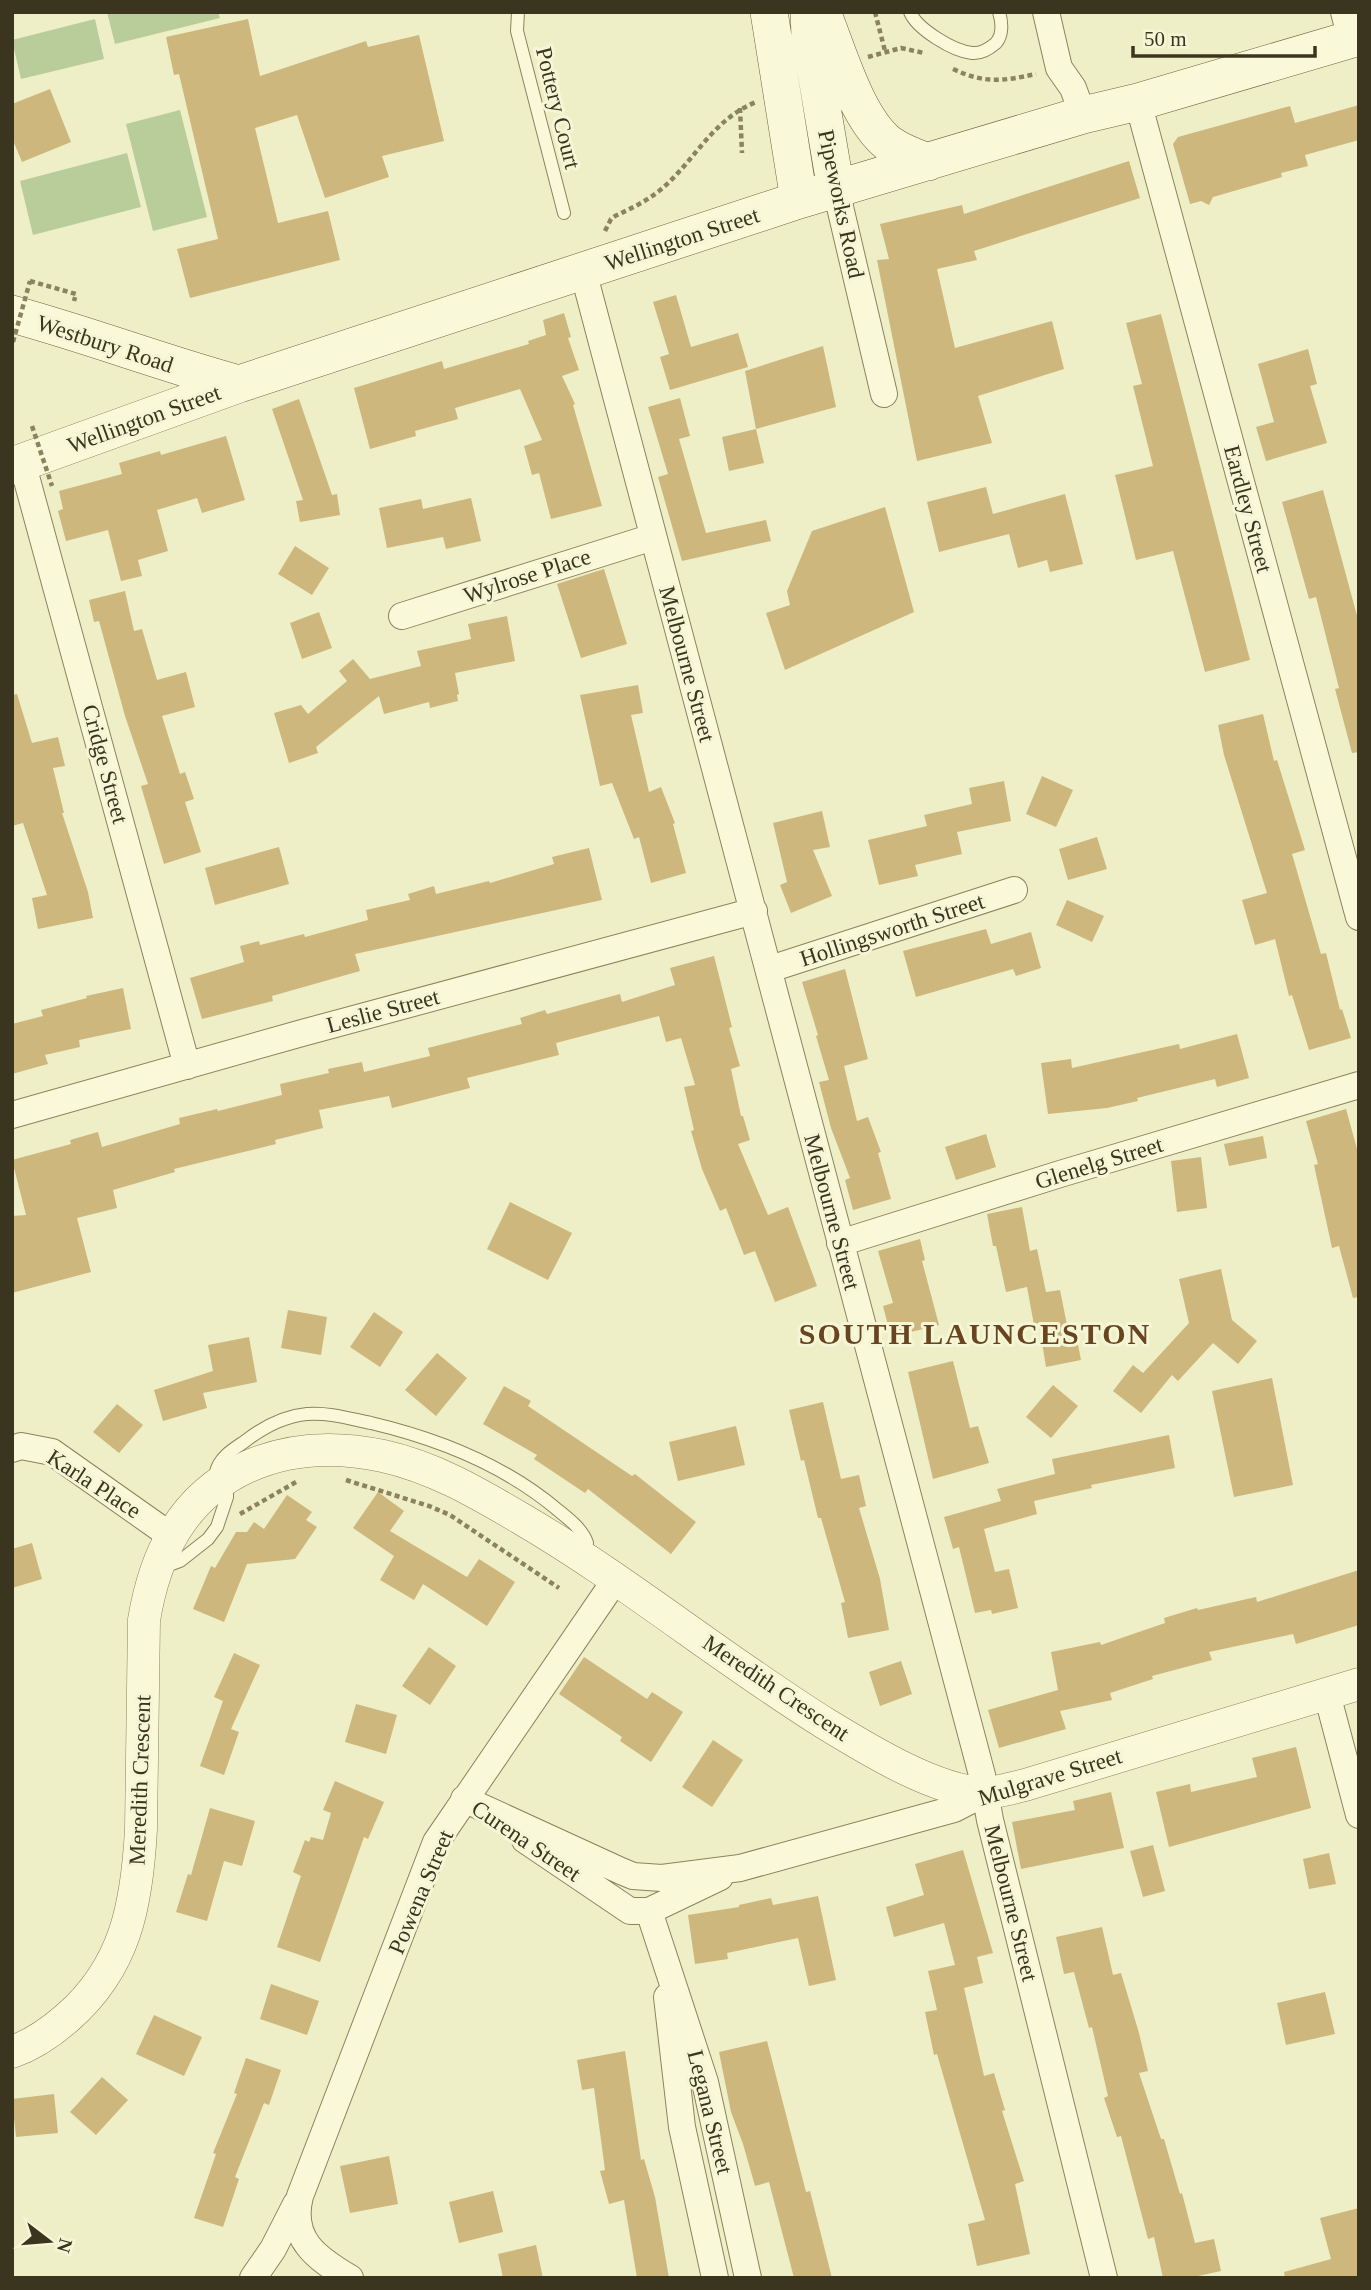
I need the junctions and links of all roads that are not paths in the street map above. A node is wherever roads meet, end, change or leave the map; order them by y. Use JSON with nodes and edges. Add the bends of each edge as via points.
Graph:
{"nodes":[{"id":1,"x":518,"y":12,"type":"edge"},
{"id":2,"x":769,"y":12,"type":"edge"},
{"id":3,"x":809,"y":12,"type":"edge"},
{"id":4,"x":822,"y":12,"type":"edge"},
{"id":5,"x":910,"y":12,"type":"edge"},
{"id":6,"x":999,"y":12,"type":"edge"},
{"id":7,"x":1046,"y":12,"type":"edge"},
{"id":8,"x":1351,"y":29,"type":"edge"},
{"id":9,"x":1138,"y":102,"type":"junction"},
{"id":10,"x":1083,"y":115,"type":"junction"},
{"id":11,"x":928,"y":162,"type":"junction"},
{"id":12,"x":836,"y":190,"type":"junction"},
{"id":13,"x":799,"y":200,"type":"junction"},
{"id":14,"x":564,"y":213,"type":"dead end"},
{"id":15,"x":583,"y":271,"type":"junction"},
{"id":16,"x":13,"y":328,"type":"edge"},
{"id":17,"x":239,"y":384,"type":"junction"},
{"id":18,"x":884,"y":394,"type":"dead end"},
{"id":19,"x":17,"y":464,"type":"edge"},
{"id":20,"x":653,"y":537,"type":"junction"},
{"id":21,"x":402,"y":616,"type":"dead end"},
{"id":22,"x":1014,"y":890,"type":"dead end"},
{"id":23,"x":754,"y":911,"type":"junction"},
{"id":24,"x":1359,"y":917,"type":"edge"},
{"id":25,"x":770,"y":969,"type":"junction"},
{"id":26,"x":187,"y":1066,"type":"junction"},
{"id":27,"x":1359,"y":1085,"type":"edge"},
{"id":28,"x":12,"y":1115,"type":"edge"},
{"id":29,"x":840,"y":1243,"type":"junction"},
{"id":30,"x":12,"y":1449,"type":"edge"},
{"id":31,"x":222,"y":1482,"type":"junction"},
{"id":32,"x":164,"y":1549,"type":"junction"},
{"id":33,"x":616,"y":1579,"type":"junction"},
{"id":34,"x":1359,"y":1684,"type":"edge"},
{"id":35,"x":1326,"y":1693,"type":"junction"},
{"id":36,"x":985,"y":1793,"type":"junction"},
{"id":37,"x":464,"y":1799,"type":"junction"},
{"id":38,"x":1359,"y":1815,"type":"edge"},
{"id":39,"x":740,"y":1868,"type":"junction"},
{"id":40,"x":647,"y":1878,"type":"joint"},
{"id":41,"x":649,"y":1911,"type":"junction"},
{"id":42,"x":662,"y":1950,"type":"junction"},
{"id":43,"x":12,"y":2052,"type":"edge"},
{"id":44,"x":300,"y":2196,"type":"junction"},
{"id":45,"x":253,"y":2278,"type":"edge"},
{"id":46,"x":350,"y":2278,"type":"edge"},
{"id":47,"x":715,"y":2278,"type":"edge"},
{"id":48,"x":748,"y":2278,"type":"edge"},
{"id":49,"x":1104,"y":2278,"type":"edge"}],
"edges":[{"from":1,"to":14,"type":"lane","name":"Pottery Court","via":[[517,31]]},
{"from":2,"to":13,"type":"main road","name":"Pipeworks Road"},
{"from":3,"to":12,"type":"main road","name":"Pipeworks Road"},
{"from":4,"to":11,"type":"main road","via":[[871,124],[891,145]]},
{"from":5,"to":6,"type":"lane","via":[[924,30],[974,54],[989,50],[1000,38]]},
{"from":7,"to":10,"type":"street","via":[[1059,68]]},
{"from":8,"to":9,"type":"main road","name":"Wellington Street"},
{"from":9,"to":10,"type":"main road","name":"Wellington Street"},
{"from":9,"to":24,"type":"street","name":"Eardley Street"},
{"from":10,"to":11,"type":"main road","name":"Wellington Street"},
{"from":11,"to":12,"type":"main road","name":"Wellington Street"},
{"from":12,"to":13,"type":"main road","name":"Wellington Street"},
{"from":12,"to":18,"type":"street","name":"Pipeworks Road"},
{"from":13,"to":15,"type":"main road","name":"Wellington Street"},
{"from":15,"to":17,"type":"main road","name":"Wellington Street"},
{"from":15,"to":20,"type":"street","name":"Melbourne Street"},
{"from":16,"to":17,"type":"main road","name":"Westbury Road","via":[[96,339]]},
{"from":17,"to":19,"type":"main road","name":"Wellington Street"},
{"from":19,"to":26,"type":"street","name":"Cridge Street"},
{"from":20,"to":21,"type":"street","name":"Wylrose Place"},
{"from":20,"to":23,"type":"street","name":"Melbourne Street"},
{"from":22,"to":25,"type":"street","name":"Hollingsworth Street"},
{"from":23,"to":25,"type":"street","name":"Melbourne Street"},
{"from":23,"to":26,"type":"street","name":"Leslie Street"},
{"from":25,"to":29,"type":"street","name":"Melbourne Street"},
{"from":26,"to":28,"type":"street","name":"Leslie Street"},
{"from":27,"to":29,"type":"street","name":"Glenelg Street"},
{"from":29,"to":36,"type":"street","name":"Melbourne Street"},
{"from":30,"to":32,"type":"street","name":"Karla Place","via":[[21,1446],[52,1452]]},
{"from":31,"to":32,"type":"street","name":"Meredith Crescent","via":[[192,1507]]},
{"from":31,"to":32,"type":"lane","via":[[227,1497],[208,1539],[172,1564]]},
{"from":31,"to":33,"type":"street","name":"Meredith Crescent","via":[[262,1461],[297,1451],[384,1457],[467,1487]]},
{"from":32,"to":43,"type":"street","name":"Meredith Crescent","via":[[144,1620],[141,1829],[129,1925],[99,1986],[54,2030]]},
{"from":33,"to":36,"type":"street","name":"Meredith Crescent","via":[[848,1737],[927,1777]]},
{"from":33,"to":37,"type":"street","name":"Powena Street"},
{"from":34,"to":35,"type":"street","name":"Mulgrave Street"},
{"from":35,"to":36,"type":"street","name":"Mulgrave Street","via":[[1030,1784]]},
{"from":35,"to":38,"type":"street"},
{"from":36,"to":39,"type":"street","name":"Mulgrave Street","via":[[954,1809]]},
{"from":36,"to":49,"type":"street","name":"Melbourne Street"},
{"from":37,"to":40,"type":"street","name":"Curena Street","via":[[621,1871]]},
{"from":37,"to":41,"type":"street","name":"Curena Street","via":[[624,1908]]},
{"from":37,"to":44,"type":"street","name":"Powena Street","via":[[436,1842]]},
{"from":39,"to":40,"type":"street","name":"Mulgrave Street"},
{"from":39,"to":41,"type":"street","name":"Mulgrave Street"},
{"from":41,"to":42,"type":"street","name":"Legana Street"},
{"from":42,"to":47,"type":"street","name":"Legana Street","via":[[682,2127]]},
{"from":42,"to":48,"type":"street","name":"Legana Street","via":[[705,2082]]},
{"from":44,"to":45,"type":"street","name":"Powena Street"},
{"from":44,"to":46,"type":"street","name":"Powena Street","via":[[299,2233],[317,2255]]}]}
